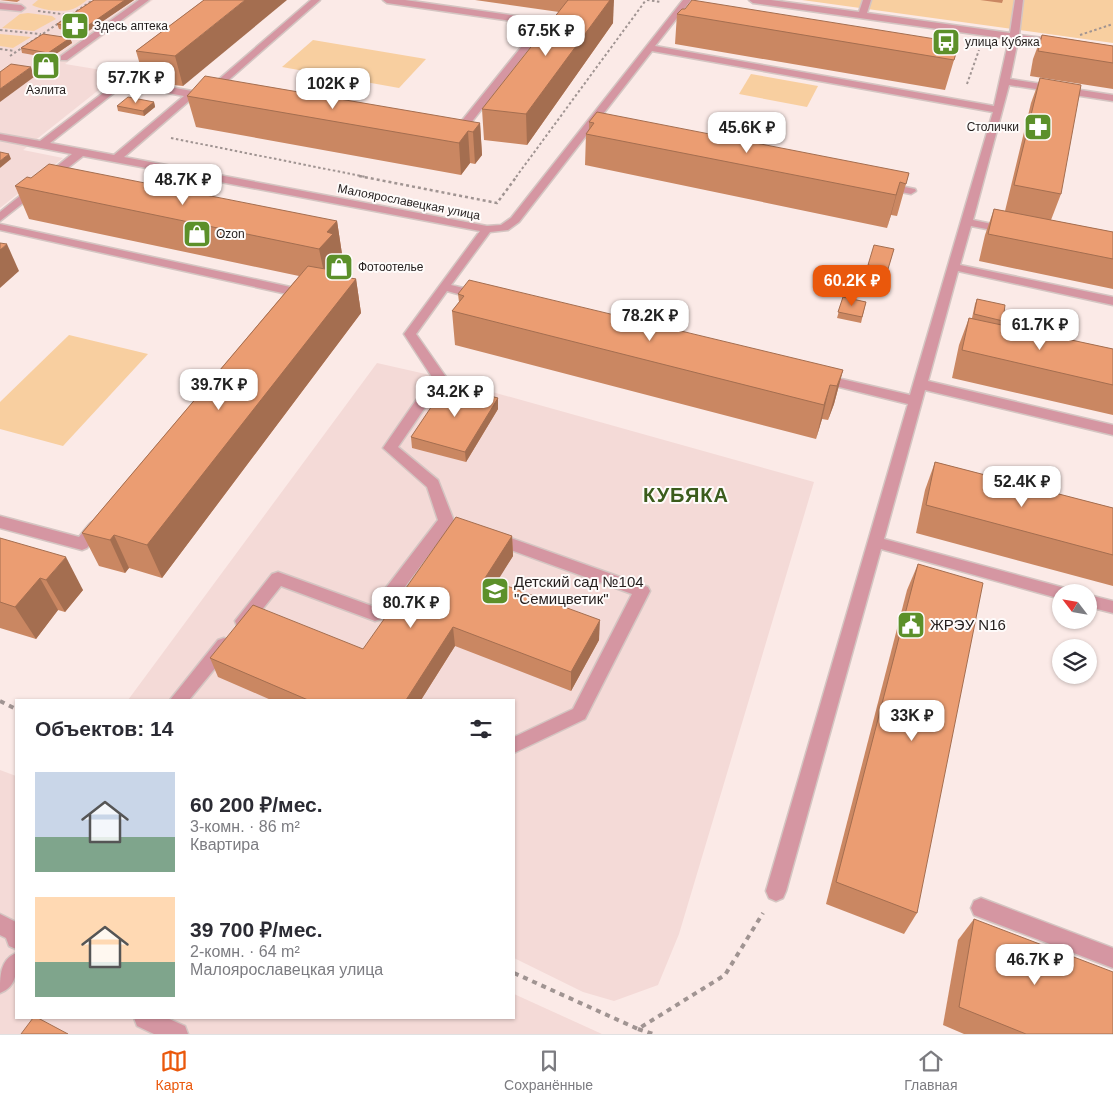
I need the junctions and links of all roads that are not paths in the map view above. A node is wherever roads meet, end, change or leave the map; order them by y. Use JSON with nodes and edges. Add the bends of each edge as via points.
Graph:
{"nodes":[{"id":1,"x":144,"y":0,"type":"edge"},
{"id":2,"x":316,"y":0,"type":"edge"},
{"id":3,"x":387,"y":0,"type":"edge"},
{"id":4,"x":687,"y":0,"type":"edge"},
{"id":5,"x":753,"y":0,"type":"edge"},
{"id":6,"x":867,"y":0,"type":"edge"},
{"id":7,"x":1019,"y":0,"type":"edge"},
{"id":8,"x":0,"y":6,"type":"edge"},
{"id":9,"x":21,"y":8,"type":"road end"},
{"id":10,"x":862,"y":16,"type":"junction"},
{"id":11,"x":1015,"y":37,"type":"junction"},
{"id":12,"x":68,"y":39,"type":"edge"},
{"id":13,"x":86,"y":42,"type":"junction"},
{"id":14,"x":1068,"y":44,"type":"edge"},
{"id":15,"x":168,"y":47,"type":"edge"},
{"id":16,"x":649,"y":48,"type":"junction"},
{"id":17,"x":64,"y":58,"type":"dead end"},
{"id":18,"x":1004,"y":80,"type":"junction"},
{"id":19,"x":123,"y":82,"type":"junction"},
{"id":20,"x":206,"y":91,"type":"junction"},
{"id":21,"x":1113,"y":98,"type":"edge"},
{"id":22,"x":998,"y":110,"type":"junction"},
{"id":23,"x":440,"y":128,"type":"edge"},
{"id":24,"x":0,"y":137,"type":"edge"},
{"id":25,"x":42,"y":145,"type":"junction"},
{"id":26,"x":81,"y":152,"type":"junction"},
{"id":27,"x":116,"y":159,"type":"junction"},
{"id":28,"x":872,"y":184,"type":"edge"},
{"id":29,"x":912,"y":191,"type":"dead end"},
{"id":30,"x":0,"y":218,"type":"edge"},
{"id":31,"x":967,"y":222,"type":"junction"},
{"id":32,"x":0,"y":227,"type":"edge"},
{"id":33,"x":487,"y":229,"type":"junction"},
{"id":34,"x":1015,"y":232,"type":"edge"},
{"id":35,"x":955,"y":267,"type":"junction"},
{"id":36,"x":444,"y":288,"type":"junction"},
{"id":37,"x":492,"y":299,"type":"edge"},
{"id":38,"x":1113,"y":301,"type":"edge"},
{"id":39,"x":276,"y":314,"type":"edge"},
{"id":40,"x":809,"y":376,"type":"edge"},
{"id":41,"x":920,"y":384,"type":"junction"},
{"id":42,"x":915,"y":401,"type":"junction"},
{"id":43,"x":1113,"y":430,"type":"edge"},
{"id":44,"x":107,"y":515,"type":"edge"},
{"id":45,"x":446,"y":521,"type":"junction"},
{"id":46,"x":0,"y":522,"type":"edge"},
{"id":47,"x":464,"y":528,"type":"edge"},
{"id":48,"x":483,"y":534,"type":"edge"},
{"id":49,"x":875,"y":542,"type":"junction"},
{"id":50,"x":1052,"y":591,"type":"edge"},
{"id":51,"x":1098,"y":603,"type":"edge"},
{"id":52,"x":1113,"y":607,"type":"edge"},
{"id":53,"x":180,"y":699,"type":"edge"},
{"id":54,"x":515,"y":745,"type":"edge"},
{"id":55,"x":776,"y":891,"type":"road end"},
{"id":56,"x":980,"y":908,"type":"dead end"},
{"id":57,"x":0,"y":924,"type":"edge"},
{"id":58,"x":15,"y":936,"type":"edge"},
{"id":59,"x":1113,"y":958,"type":"edge"},
{"id":60,"x":15,"y":964,"type":"edge"},
{"id":61,"x":0,"y":983,"type":"edge"},
{"id":62,"x":147,"y":1019,"type":"edge"},
{"id":63,"x":177,"y":1034,"type":"edge"}],
"edges":[{"from":1,"to":13,"type":"street"},
{"from":2,"to":20,"type":"street"},
{"from":3,"to":23,"type":"street","via":[[545,23],[459,131]]},
{"from":4,"to":16,"type":"street","name":"Малоярославецкая улица"},
{"from":5,"to":10,"type":"street"},
{"from":6,"to":10,"type":"street"},
{"from":7,"to":11,"type":"street"},
{"from":8,"to":9,"type":"street"},
{"from":10,"to":11,"type":"street"},
{"from":11,"to":14,"type":"street"},
{"from":11,"to":18,"type":"street"},
{"from":12,"to":13,"type":"street"},
{"from":13,"to":17,"type":"street"},
{"from":15,"to":19,"type":"street"},
{"from":16,"to":22,"type":"street"},
{"from":16,"to":33,"type":"street","name":"Малоярославецкая улица","via":[[594,129],[515,220],[504,228]]},
{"from":18,"to":21,"type":"street"},
{"from":18,"to":22,"type":"street"},
{"from":19,"to":20,"type":"street"},
{"from":19,"to":25,"type":"street"},
{"from":20,"to":27,"type":"street","via":[[146,133]]},
{"from":22,"to":31,"type":"street"},
{"from":24,"to":25,"type":"street","name":"Малоярославецкая улица"},
{"from":25,"to":26,"type":"street","name":"Малоярославецкая улица"},
{"from":26,"to":27,"type":"street","name":"Малоярославецкая улица"},
{"from":26,"to":30,"type":"street"},
{"from":27,"to":33,"type":"street","name":"Малоярославецкая улица"},
{"from":28,"to":29,"type":"street"},
{"from":31,"to":34,"type":"street"},
{"from":31,"to":35,"type":"street"},
{"from":32,"to":39,"type":"street","via":[[295,292]]},
{"from":33,"to":36,"type":"street"},
{"from":35,"to":38,"type":"street"},
{"from":35,"to":41,"type":"street"},
{"from":36,"to":37,"type":"street"},
{"from":36,"to":45,"type":"street","via":[[410,334],[439,377],[390,448],[433,484]]},
{"from":40,"to":42,"type":"street"},
{"from":41,"to":42,"type":"street"},
{"from":41,"to":43,"type":"street"},
{"from":42,"to":49,"type":"street"},
{"from":44,"to":46,"type":"street","via":[[82,544]]},
{"from":45,"to":47,"type":"street"},
{"from":45,"to":53,"type":"street","via":[[375,614],[278,578]]},
{"from":48,"to":54,"type":"street","via":[[642,591],[579,714]]},
{"from":49,"to":50,"type":"street"},
{"from":49,"to":55,"type":"street"},
{"from":51,"to":52,"type":"street"},
{"from":56,"to":59,"type":"street"},
{"from":57,"to":58,"type":"street"},
{"from":60,"to":61,"type":"street"},
{"from":62,"to":63,"type":"street"}]}
